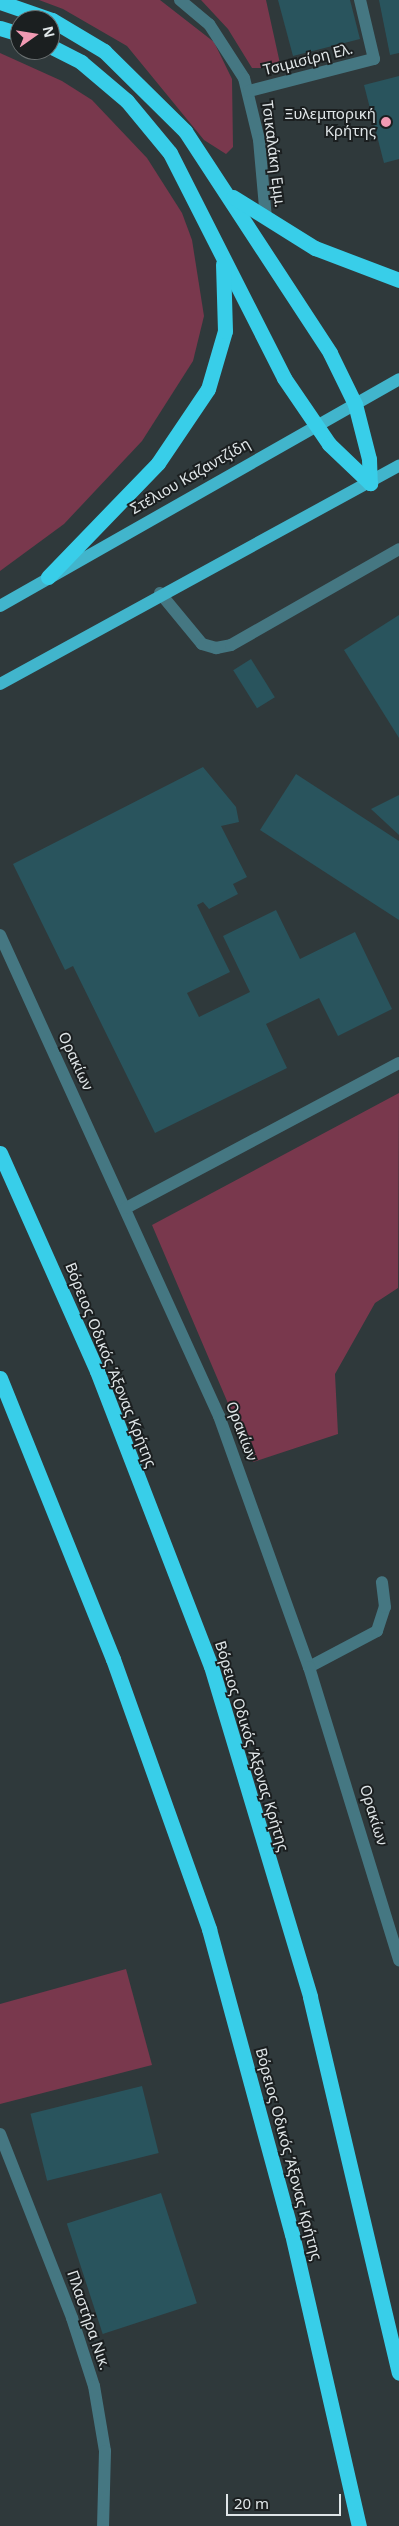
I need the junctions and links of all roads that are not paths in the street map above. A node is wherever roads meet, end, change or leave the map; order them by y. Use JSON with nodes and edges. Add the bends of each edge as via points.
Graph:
{"nodes":[{"id":1,"x":180,"y":0,"type":"edge"},
{"id":2,"x":360,"y":0,"type":"edge"},
{"id":3,"x":0,"y":2,"type":"edge"},
{"id":4,"x":60,"y":51,"type":"edge"},
{"id":5,"x":249,"y":92,"type":"junction"},
{"id":6,"x":227,"y":193,"type":"junction"},
{"id":7,"x":266,"y":218,"type":"junction"},
{"id":8,"x":221,"y":250,"type":"junction"},
{"id":9,"x":399,"y":280,"type":"edge"},
{"id":10,"x":399,"y":379,"type":"edge"},
{"id":11,"x":355,"y":404,"type":"junction"},
{"id":12,"x":314,"y":424,"type":"junction"},
{"id":13,"x":399,"y":466,"type":"edge"},
{"id":14,"x":370,"y":483,"type":"junction"},
{"id":15,"x":399,"y":549,"type":"edge"},
{"id":16,"x":48,"y":577,"type":"junction"},
{"id":17,"x":160,"y":593,"type":"junction"},
{"id":18,"x":0,"y":606,"type":"edge"},
{"id":19,"x":0,"y":684,"type":"edge"},
{"id":20,"x":0,"y":935,"type":"edge"},
{"id":21,"x":399,"y":1063,"type":"edge"},
{"id":22,"x":0,"y":1153,"type":"edge"},
{"id":23,"x":126,"y":1208,"type":"junction"},
{"id":24,"x":0,"y":1378,"type":"edge"},
{"id":25,"x":382,"y":1582,"type":"dead end"},
{"id":26,"x":309,"y":1667,"type":"junction"},
{"id":27,"x":393,"y":1911,"type":"edge"},
{"id":28,"x":399,"y":1960,"type":"edge"},
{"id":29,"x":0,"y":2134,"type":"edge"},
{"id":30,"x":399,"y":2373,"type":"edge"},
{"id":31,"x":103,"y":2526,"type":"edge"},
{"id":32,"x":359,"y":2526,"type":"edge"}],
"edges":[{"from":1,"to":5,"type":"street","name":"Τσικαλάκη Εμμ.","via":[[220,37]]},
{"from":2,"to":5,"type":"street","name":"Τσιμισίρη Ελ.","via":[[374,59]]},
{"from":3,"to":6,"type":"highway","via":[[71,30],[124,67],[185,131]]},
{"from":4,"to":8,"type":"highway","via":[[81,62],[127,101],[170,154]]},
{"from":5,"to":7,"type":"street","name":"Τσικαλάκη Εμμ."},
{"from":6,"to":7,"type":"highway"},
{"from":6,"to":11,"type":"highway","via":[[330,353]]},
{"from":7,"to":9,"type":"highway","via":[[335,257]]},
{"from":8,"to":12,"type":"highway","via":[[284,378]]},
{"from":8,"to":16,"type":"highway","via":[[228,308],[221,350],[208,389],[158,463]]},
{"from":10,"to":11,"type":"main road","name":"Στέλιου Καζαντζίδη"},
{"from":11,"to":12,"type":"main road","name":"Στέλιου Καζαντζίδη"},
{"from":11,"to":14,"type":"highway","via":[[369,458]]},
{"from":12,"to":14,"type":"highway"},
{"from":12,"to":16,"type":"main road","name":"Στέλιου Καζαντζίδη"},
{"from":13,"to":14,"type":"main road"},
{"from":14,"to":17,"type":"main road"},
{"from":15,"to":17,"type":"street","via":[[231,645],[216,648],[202,644]]},
{"from":16,"to":18,"type":"main road","name":"Στέλιου Καζαντζίδη"},
{"from":17,"to":19,"type":"main road"},
{"from":20,"to":23,"type":"street","name":"Ορακίων"},
{"from":21,"to":23,"type":"street"},
{"from":22,"to":30,"type":"highway","name":"Βόρειος Οδικός Άξονας Κρήτης","via":[[97,1371],[211,1666],[310,1997]]},
{"from":23,"to":26,"type":"street","name":"Ορακίων","via":[[219,1416]]},
{"from":24,"to":32,"type":"highway","name":"Βόρειος Οδικός Άξονας Κρήτης","via":[[116,1668],[209,1929],[292,2234]]},
{"from":25,"to":26,"type":"street","via":[[386,1608],[377,1631]]},
{"from":26,"to":27,"type":"street","name":"Ορακίων"},
{"from":27,"to":28,"type":"street","name":"Ορακίων"},
{"from":29,"to":31,"type":"street","name":"Πλαστήρα Νικ.","via":[[66,2301],[94,2386],[105,2451]]}]}
